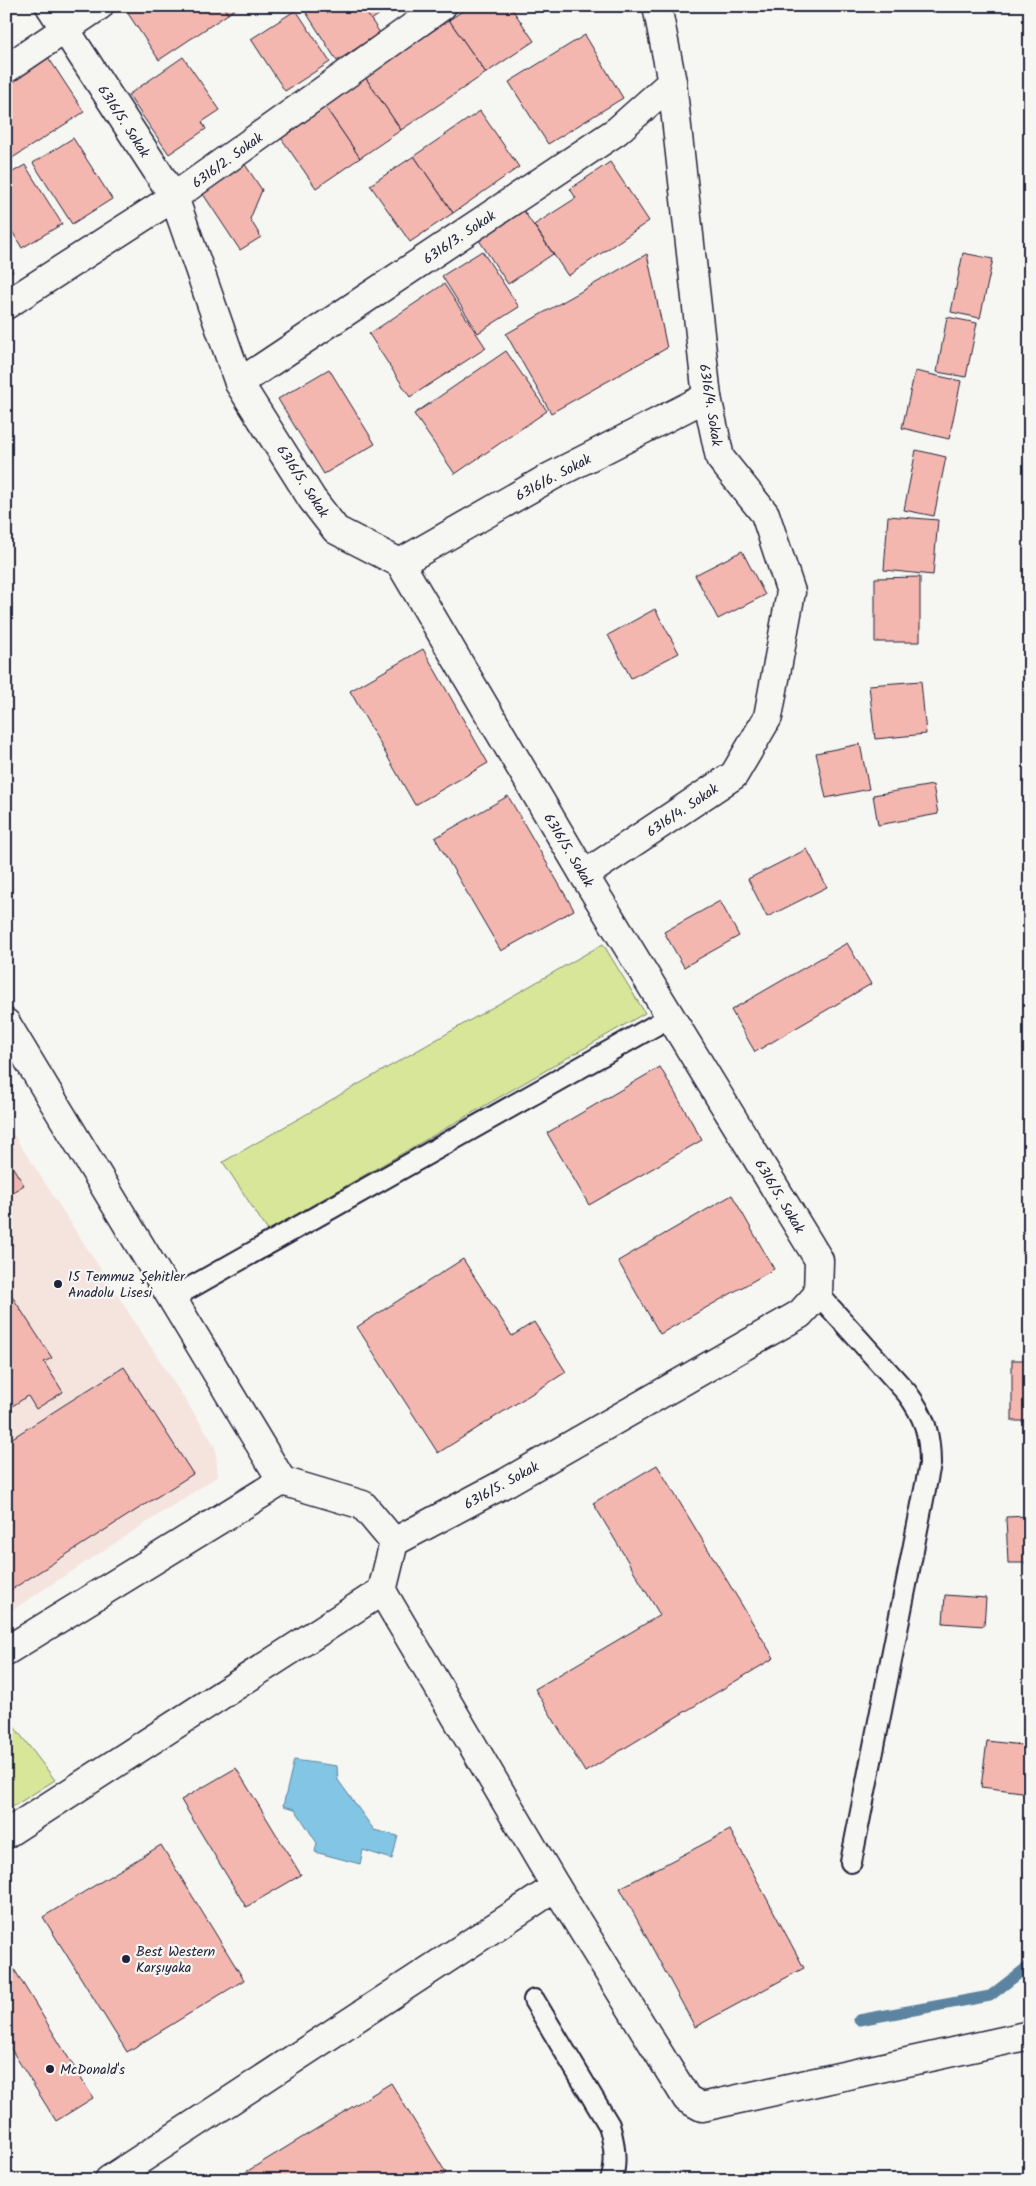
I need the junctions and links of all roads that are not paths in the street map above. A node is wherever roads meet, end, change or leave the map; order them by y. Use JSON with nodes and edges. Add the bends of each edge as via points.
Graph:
{"nodes":[{"id":1,"x":50,"y":6,"type":"edge"},
{"id":2,"x":99,"y":6,"type":"edge"},
{"id":3,"x":442,"y":6,"type":"edge"},
{"id":4,"x":657,"y":6,"type":"edge"},
{"id":5,"x":65,"y":31,"type":"junction"},
{"id":6,"x":6,"y":69,"type":"edge"},
{"id":7,"x":672,"y":82,"type":"junction"},
{"id":8,"x":174,"y":197,"type":"junction"},
{"id":9,"x":6,"y":305,"type":"edge"},
{"id":10,"x":239,"y":383,"type":"junction"},
{"id":11,"x":707,"y":397,"type":"junction"},
{"id":12,"x":400,"y":563,"type":"junction"},
{"id":13,"x":584,"y":875,"type":"junction"},
{"id":14,"x":670,"y":1017,"type":"junction"},
{"id":15,"x":6,"y":1023,"type":"edge"},
{"id":16,"x":818,"y":1294,"type":"junction"},
{"id":17,"x":172,"y":1298,"type":"junction"},
{"id":18,"x":282,"y":1481,"type":"junction"},
{"id":19,"x":394,"y":1542,"type":"junction"},
{"id":20,"x":382,"y":1591,"type":"junction"},
{"id":21,"x":6,"y":1651,"type":"edge"},
{"id":22,"x":6,"y":1834,"type":"edge"},
{"id":23,"x":851,"y":1862,"type":"dead end"},
{"id":24,"x":556,"y":1887,"type":"junction"},
{"id":25,"x":534,"y":2000,"type":"dead end"},
{"id":26,"x":1030,"y":2035,"type":"edge"},
{"id":27,"x":109,"y":2180,"type":"edge"},
{"id":28,"x":611,"y":2180,"type":"edge"}],
"edges":[{"from":1,"to":5,"type":"street","name":"6316/5. Sokak"},
{"from":2,"to":5,"type":"street"},
{"from":3,"to":8,"type":"street","name":"6316/2. Sokak"},
{"from":4,"to":7,"type":"street","name":"6316/4. Sokak"},
{"from":5,"to":6,"type":"street"},
{"from":5,"to":8,"type":"street","name":"6316/5. Sokak"},
{"from":7,"to":10,"type":"street","name":"6316/3. Sokak","via":[[617,130]]},
{"from":7,"to":11,"type":"street","name":"6316/4. Sokak"},
{"from":8,"to":9,"type":"street","name":"6316/2. Sokak"},
{"from":8,"to":10,"type":"street","name":"6316/5. Sokak"},
{"from":10,"to":12,"type":"street","name":"6316/5. Sokak","via":[[312,499],[336,530]]},
{"from":11,"to":12,"type":"street","name":"6316/6. Sokak","via":[[550,477]]},
{"from":11,"to":13,"type":"street","name":"6316/4. Sokak","via":[[720,458],[764,514],[791,592],[768,717],[734,776]]},
{"from":12,"to":13,"type":"street","name":"6316/5. Sokak"},
{"from":13,"to":14,"type":"street","name":"6316/5. Sokak"},
{"from":14,"to":16,"type":"street","name":"6316/5. Sokak","via":[[819,1260]]},
{"from":14,"to":17,"type":"lane"},
{"from":15,"to":17,"type":"street"},
{"from":16,"to":19,"type":"street","name":"6316/5. Sokak","via":[[800,1314],[508,1482]]},
{"from":16,"to":23,"type":"lane","via":[[907,1393],[925,1423],[930,1443],[930,1464]]},
{"from":17,"to":18,"type":"street"},
{"from":18,"to":19,"type":"street","via":[[363,1504]]},
{"from":18,"to":21,"type":"street"},
{"from":19,"to":20,"type":"street"},
{"from":20,"to":22,"type":"street"},
{"from":20,"to":24,"type":"street"},
{"from":24,"to":26,"type":"street","via":[[687,2099],[702,2107]]},
{"from":24,"to":27,"type":"street"},
{"from":25,"to":28,"type":"lane","via":[[609,2125],[615,2156]]}]}
